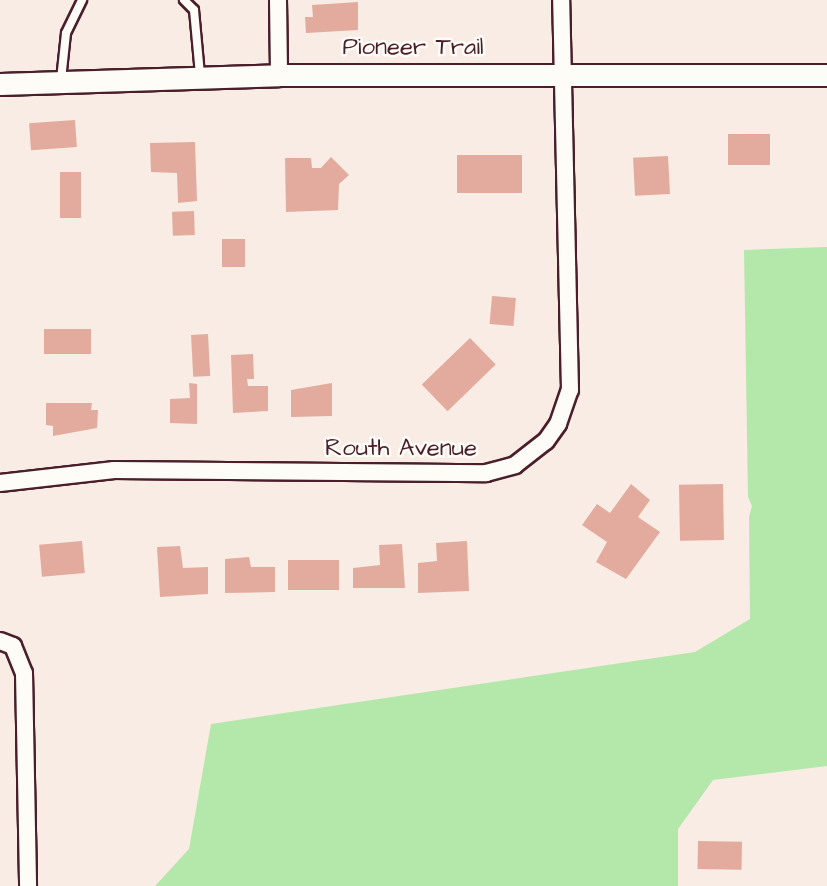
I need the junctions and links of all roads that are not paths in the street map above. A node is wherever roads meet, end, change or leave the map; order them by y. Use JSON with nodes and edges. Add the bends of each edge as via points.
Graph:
{"nodes":[{"id":1,"x":82,"y":0,"type":"edge"},
{"id":2,"x":184,"y":0,"type":"edge"},
{"id":3,"x":278,"y":0,"type":"edge"},
{"id":4,"x":561,"y":0,"type":"edge"},
{"id":5,"x":562,"y":74,"type":"junction"},
{"id":6,"x":279,"y":75,"type":"junction"},
{"id":7,"x":827,"y":75,"type":"edge"},
{"id":8,"x":200,"y":78,"type":"junction"},
{"id":9,"x":61,"y":82,"type":"junction"},
{"id":10,"x":0,"y":84,"type":"edge"},
{"id":11,"x":0,"y":474,"type":"edge"},
{"id":12,"x":0,"y":483,"type":"edge"},
{"id":13,"x":6,"y":644,"type":"edge"},
{"id":14,"x":27,"y":886,"type":"edge"}],
"edges":[{"from":1,"to":9,"type":"lane","via":[[66,33]]},
{"from":2,"to":8,"type":"lane","via":[[194,10]]},
{"from":3,"to":6,"type":"street"},
{"from":4,"to":5,"type":"street","name":"Routh Avenue"},
{"from":5,"to":6,"type":"street","name":"Pioneer Trail"},
{"from":5,"to":7,"type":"street","name":"Pioneer Trail"},
{"from":5,"to":12,"type":"street","name":"Routh Avenue","via":[[570,390],[558,424],[546,441],[515,465],[486,473],[114,470]]},
{"from":6,"to":8,"type":"street","name":"Pioneer Trail"},
{"from":8,"to":9,"type":"street","name":"Pioneer Trail"},
{"from":9,"to":10,"type":"street","name":"Pioneer Trail"},
{"from":11,"to":12,"type":"street"},
{"from":13,"to":14,"type":"street","via":[[24,673]]}]}
